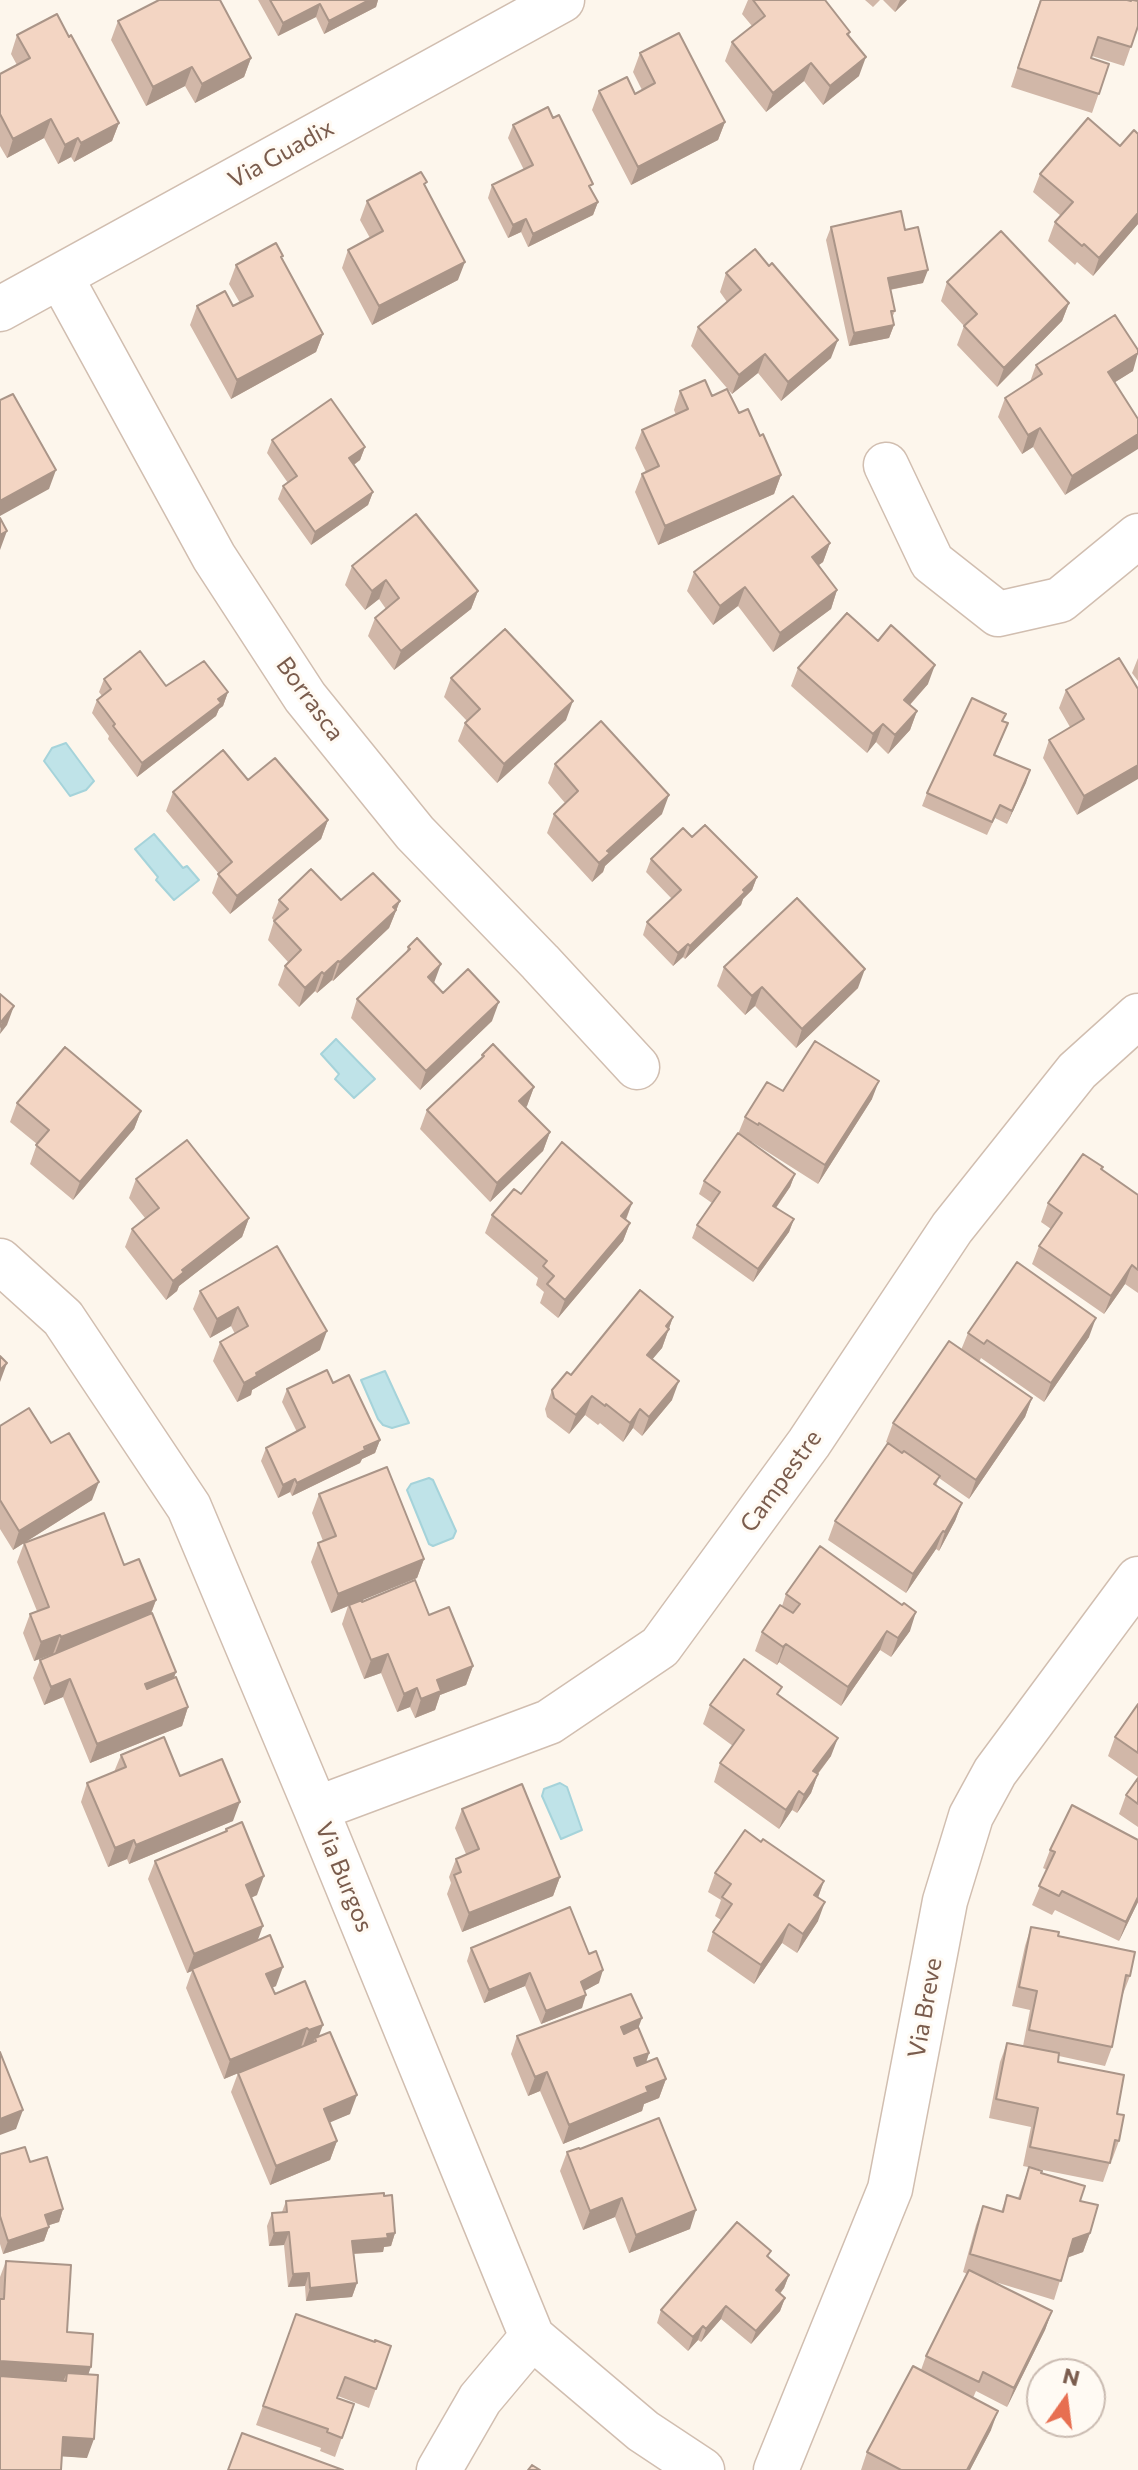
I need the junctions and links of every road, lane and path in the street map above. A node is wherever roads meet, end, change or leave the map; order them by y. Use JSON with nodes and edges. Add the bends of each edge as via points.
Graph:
{"nodes":[{"id":1,"x":562,"y":0,"type":"edge"},
{"id":2,"x":60,"y":276,"type":"junction"},
{"id":3,"x":0,"y":309,"type":"edge"},
{"id":4,"x":886,"y":465,"type":"dead end"},
{"id":5,"x":1138,"y":536,"type":"edge"},
{"id":6,"x":1138,"y":1016,"type":"edge"},
{"id":7,"x":637,"y":1067,"type":"dead end"},
{"id":8,"x":0,"y":1261,"type":"edge"},
{"id":9,"x":1138,"y":1579,"type":"edge"},
{"id":10,"x":316,"y":1809,"type":"junction"},
{"id":11,"x":532,"y":2337,"type":"junction"},
{"id":12,"x":439,"y":2470,"type":"edge"},
{"id":13,"x":702,"y":2470,"type":"edge"},
{"id":14,"x":776,"y":2470,"type":"edge"}],
"edges":[{"from":1,"to":2,"type":"street","name":"Via Guadix"},
{"from":2,"to":3,"type":"street","name":"Via Guadix"},
{"from":2,"to":7,"type":"street","name":"Borrasca","via":[[214,557],[305,697],[415,833]]},
{"from":4,"to":5,"type":"street","via":[[932,562],[998,614],[1060,600]]},
{"from":6,"to":10,"type":"street","name":"Campestre","via":[[1077,1071],[952,1228],[809,1443],[660,1647],[549,1722]]},
{"from":8,"to":10,"type":"street","name":"Via Burgos","via":[[63,1318],[189,1507]]},
{"from":9,"to":14,"type":"street","name":"Via Breve","via":[[995,1772],[971,1816],[945,1901],[890,2189]]},
{"from":10,"to":11,"type":"street","name":"Via Burgos"},
{"from":11,"to":12,"type":"street","via":[[480,2399]]},
{"from":11,"to":13,"type":"street","name":"Via Burgos","via":[[643,2431]]}]}
